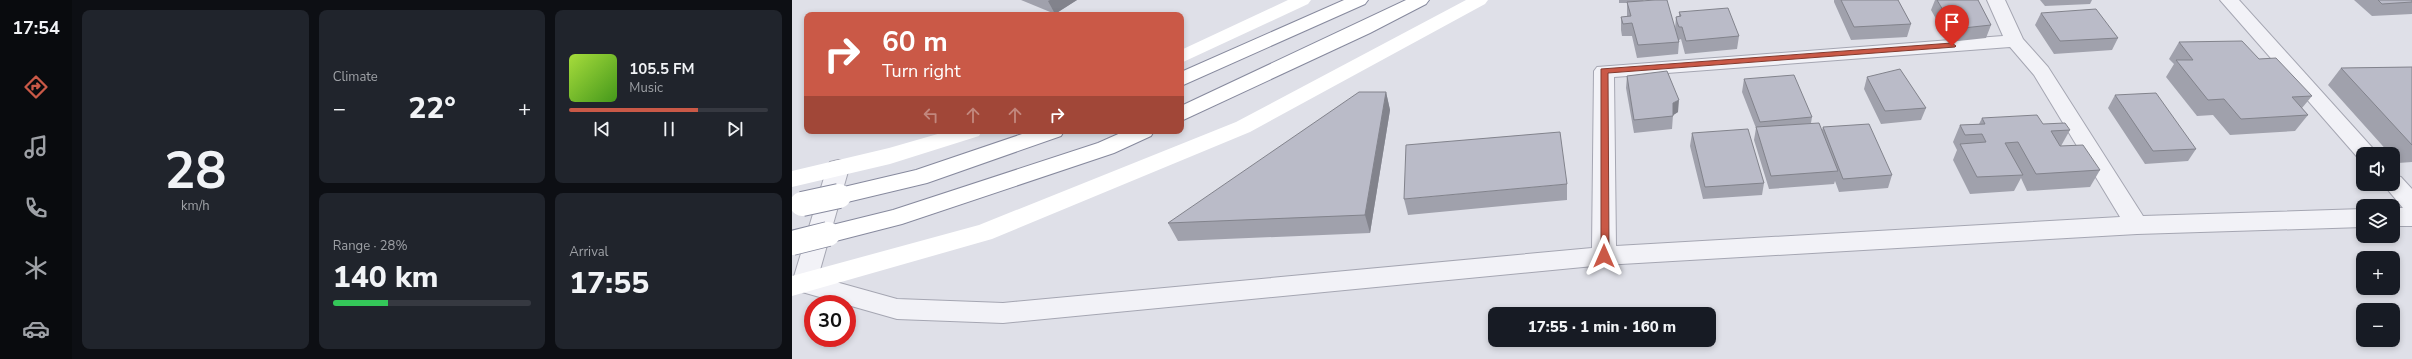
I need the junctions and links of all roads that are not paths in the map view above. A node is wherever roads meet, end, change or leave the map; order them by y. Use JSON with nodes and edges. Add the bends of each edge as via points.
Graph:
{"nodes":[{"id":1,"x":1302,"y":0,"type":"edge"},
{"id":2,"x":1359,"y":0,"type":"edge"},
{"id":3,"x":1420,"y":0,"type":"edge"},
{"id":4,"x":1479,"y":0,"type":"edge"},
{"id":5,"x":1996,"y":0,"type":"edge"},
{"id":6,"x":2229,"y":0,"type":"edge"},
{"id":7,"x":2015,"y":41,"type":"junction"},
{"id":8,"x":1184,"y":56,"type":"edge"},
{"id":9,"x":1184,"y":79,"type":"edge"},
{"id":10,"x":1184,"y":113,"type":"edge"},
{"id":11,"x":962,"y":134,"type":"edge"},
{"id":12,"x":1045,"y":134,"type":"edge"},
{"id":13,"x":1137,"y":134,"type":"edge"},
{"id":14,"x":2361,"y":147,"type":"edge"},
{"id":15,"x":838,"y":168,"type":"junction"},
{"id":16,"x":792,"y":179,"type":"edge"},
{"id":17,"x":2400,"y":191,"type":"edge"},
{"id":18,"x":2412,"y":204,"type":"edge"},
{"id":19,"x":797,"y":205,"type":"edge"},
{"id":20,"x":2400,"y":217,"type":"edge"},
{"id":21,"x":2412,"y":217,"type":"edge"},
{"id":22,"x":2356,"y":218,"type":"edge"},
{"id":23,"x":2137,"y":225,"type":"junction"},
{"id":24,"x":792,"y":243,"type":"edge"},
{"id":25,"x":1604,"y":256,"type":"junction"},
{"id":26,"x":798,"y":284,"type":"edge"}],
"edges":[{"from":1,"to":8,"type":"main road"},
{"from":2,"to":9,"type":"main road"},
{"from":3,"to":10,"type":"main road"},
{"from":4,"to":26,"type":"main road","via":[[1243,127],[984,233]]},
{"from":5,"to":7,"type":"street"},
{"from":6,"to":14,"type":"street"},
{"from":7,"to":23,"type":"street","via":[[2041,71]]},
{"from":7,"to":25,"type":"street","via":[[1604,71]]},
{"from":11,"to":15,"type":"main road","via":[[890,156]]},
{"from":12,"to":19,"type":"main road","bridge":true,"via":[[919,177]]},
{"from":13,"to":24,"type":"main road","bridge":true,"via":[[1106,148],[894,218]]},
{"from":15,"to":16,"type":"main road"},
{"from":15,"to":26,"type":"street"},
{"from":17,"to":18,"type":"street"},
{"from":20,"to":21,"type":"street"},
{"from":22,"to":23,"type":"street"},
{"from":23,"to":25,"type":"street"},
{"from":25,"to":26,"type":"street","via":[[1003,313],[897,309]]}]}
